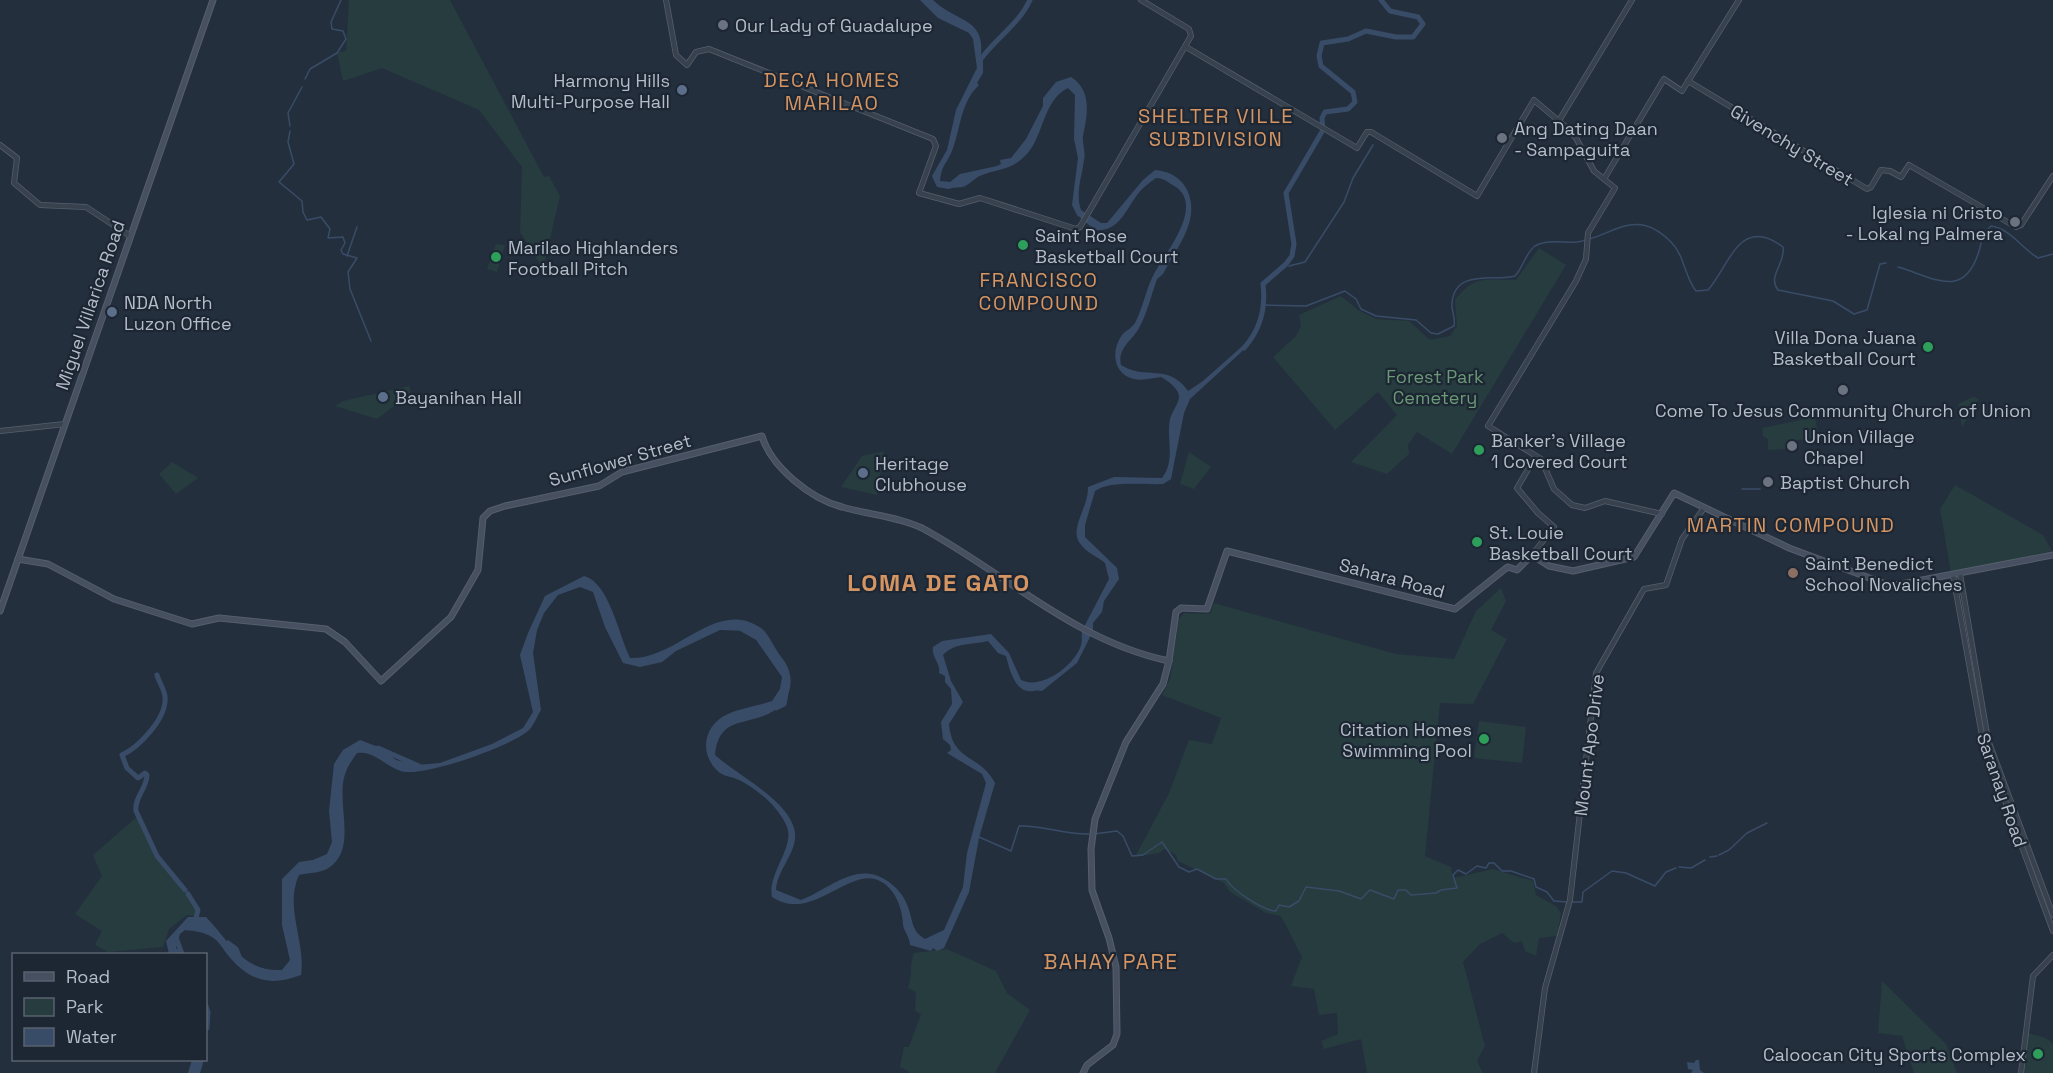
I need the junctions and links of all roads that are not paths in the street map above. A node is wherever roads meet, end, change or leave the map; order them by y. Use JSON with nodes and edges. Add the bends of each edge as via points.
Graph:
{"nodes":[{"id":1,"x":213,"y":0,"type":"edge"},
{"id":2,"x":666,"y":0,"type":"edge"},
{"id":3,"x":1141,"y":0,"type":"edge"},
{"id":4,"x":1632,"y":0,"type":"edge"},
{"id":5,"x":1739,"y":0,"type":"edge"},
{"id":6,"x":1186,"y":47,"type":"junction"},
{"id":7,"x":1689,"y":81,"type":"junction"},
{"id":8,"x":1560,"y":119,"type":"junction"},
{"id":9,"x":0,"y":145,"type":"edge"},
{"id":10,"x":2053,"y":176,"type":"edge"},
{"id":11,"x":1604,"y":179,"type":"junction"},
{"id":12,"x":130,"y":236,"type":"junction"},
{"id":13,"x":65,"y":424,"type":"junction"},
{"id":14,"x":0,"y":431,"type":"edge"},
{"id":15,"x":1536,"y":456,"type":"junction"},
{"id":16,"x":1704,"y":508,"type":"junction"},
{"id":17,"x":1662,"y":514,"type":"junction"},
{"id":18,"x":1532,"y":555,"type":"junction"},
{"id":19,"x":2053,"y":555,"type":"edge"},
{"id":20,"x":18,"y":559,"type":"junction"},
{"id":21,"x":1957,"y":574,"type":"junction"},
{"id":22,"x":1962,"y":586,"type":"junction"},
{"id":23,"x":1956,"y":587,"type":"junction"},
{"id":24,"x":0,"y":611,"type":"edge"},
{"id":25,"x":1169,"y":662,"type":"junction"},
{"id":26,"x":2053,"y":915,"type":"edge"},
{"id":27,"x":2053,"y":931,"type":"edge"},
{"id":28,"x":2053,"y":955,"type":"edge"},
{"id":29,"x":1083,"y":1073,"type":"edge"},
{"id":30,"x":1534,"y":1073,"type":"edge"},
{"id":31,"x":2021,"y":1073,"type":"edge"}],
"edges":[{"from":1,"to":12,"type":"main road","name":"Miguel Villarica Road"},
{"from":2,"to":6,"type":"street","via":[[675,53],[687,65],[696,52],[709,49],[935,139],[919,193],[959,204],[980,198],[1075,229],[1080,227]]},
{"from":3,"to":6,"type":"street","via":[[1190,30]]},
{"from":4,"to":8,"type":"street"},
{"from":5,"to":7,"type":"street"},
{"from":6,"to":8,"type":"street","via":[[1357,148],[1368,131],[1477,196],[1534,100]]},
{"from":7,"to":10,"type":"street","name":"Givenchy Street","via":[[1861,186],[1869,188],[1881,170],[1901,177],[1909,165],[2016,227]]},
{"from":7,"to":11,"type":"street","via":[[1682,91],[1664,79]]},
{"from":8,"to":11,"type":"street","via":[[1594,171]]},
{"from":9,"to":12,"type":"street","via":[[17,158],[14,183],[40,205],[86,207]]},
{"from":11,"to":15,"type":"street","via":[[1615,188],[1588,233],[1586,259],[1576,281],[1488,426]]},
{"from":12,"to":13,"type":"main road","name":"Miguel Villarica Road"},
{"from":13,"to":14,"type":"street"},
{"from":13,"to":20,"type":"main road","name":"Miguel Villarica Road"},
{"from":15,"to":17,"type":"street","via":[[1544,462],[1554,489],[1564,500],[1585,508],[1605,501]]},
{"from":15,"to":18,"type":"street","via":[[1517,488],[1554,527]]},
{"from":16,"to":17,"type":"main road","via":[[1674,493]]},
{"from":16,"to":21,"type":"main road","via":[[1789,548],[1891,586]]},
{"from":16,"to":30,"type":"street","name":"Mount Apo Drive","via":[[1682,539],[1666,585],[1644,589],[1596,673],[1570,900],[1545,988]]},
{"from":17,"to":18,"type":"main road","via":[[1632,558],[1573,571],[1549,566]]},
{"from":18,"to":25,"type":"main road","name":"Sahara Road","via":[[1517,570],[1505,569],[1455,609],[1227,551],[1207,609],[1181,608],[1176,612]]},
{"from":19,"to":21,"type":"main road"},
{"from":20,"to":24,"type":"main road","name":"Miguel Villarica Road"},
{"from":20,"to":25,"type":"main road","name":"Sunflower Street","via":[[48,564],[114,599],[192,624],[219,618],[326,629],[345,642],[381,681],[453,611],[478,570],[483,518],[490,511],[599,486],[622,472],[762,436],[780,468],[828,502],[905,520],[1044,608],[1135,653]]},
{"from":21,"to":22,"type":"street","name":"Saranay Road"},
{"from":21,"to":23,"type":"street","name":"Saranay Road"},
{"from":22,"to":23,"type":"street"},
{"from":22,"to":26,"type":"street","name":"Saranay Road","via":[[1988,740]]},
{"from":23,"to":27,"type":"street","name":"Saranay Road","via":[[1983,741]]},
{"from":25,"to":29,"type":"main road","via":[[1163,684],[1123,750],[1096,814],[1092,890],[1116,967],[1118,1034],[1113,1045],[1087,1065]]},
{"from":28,"to":31,"type":"street","via":[[2034,976]]}]}
